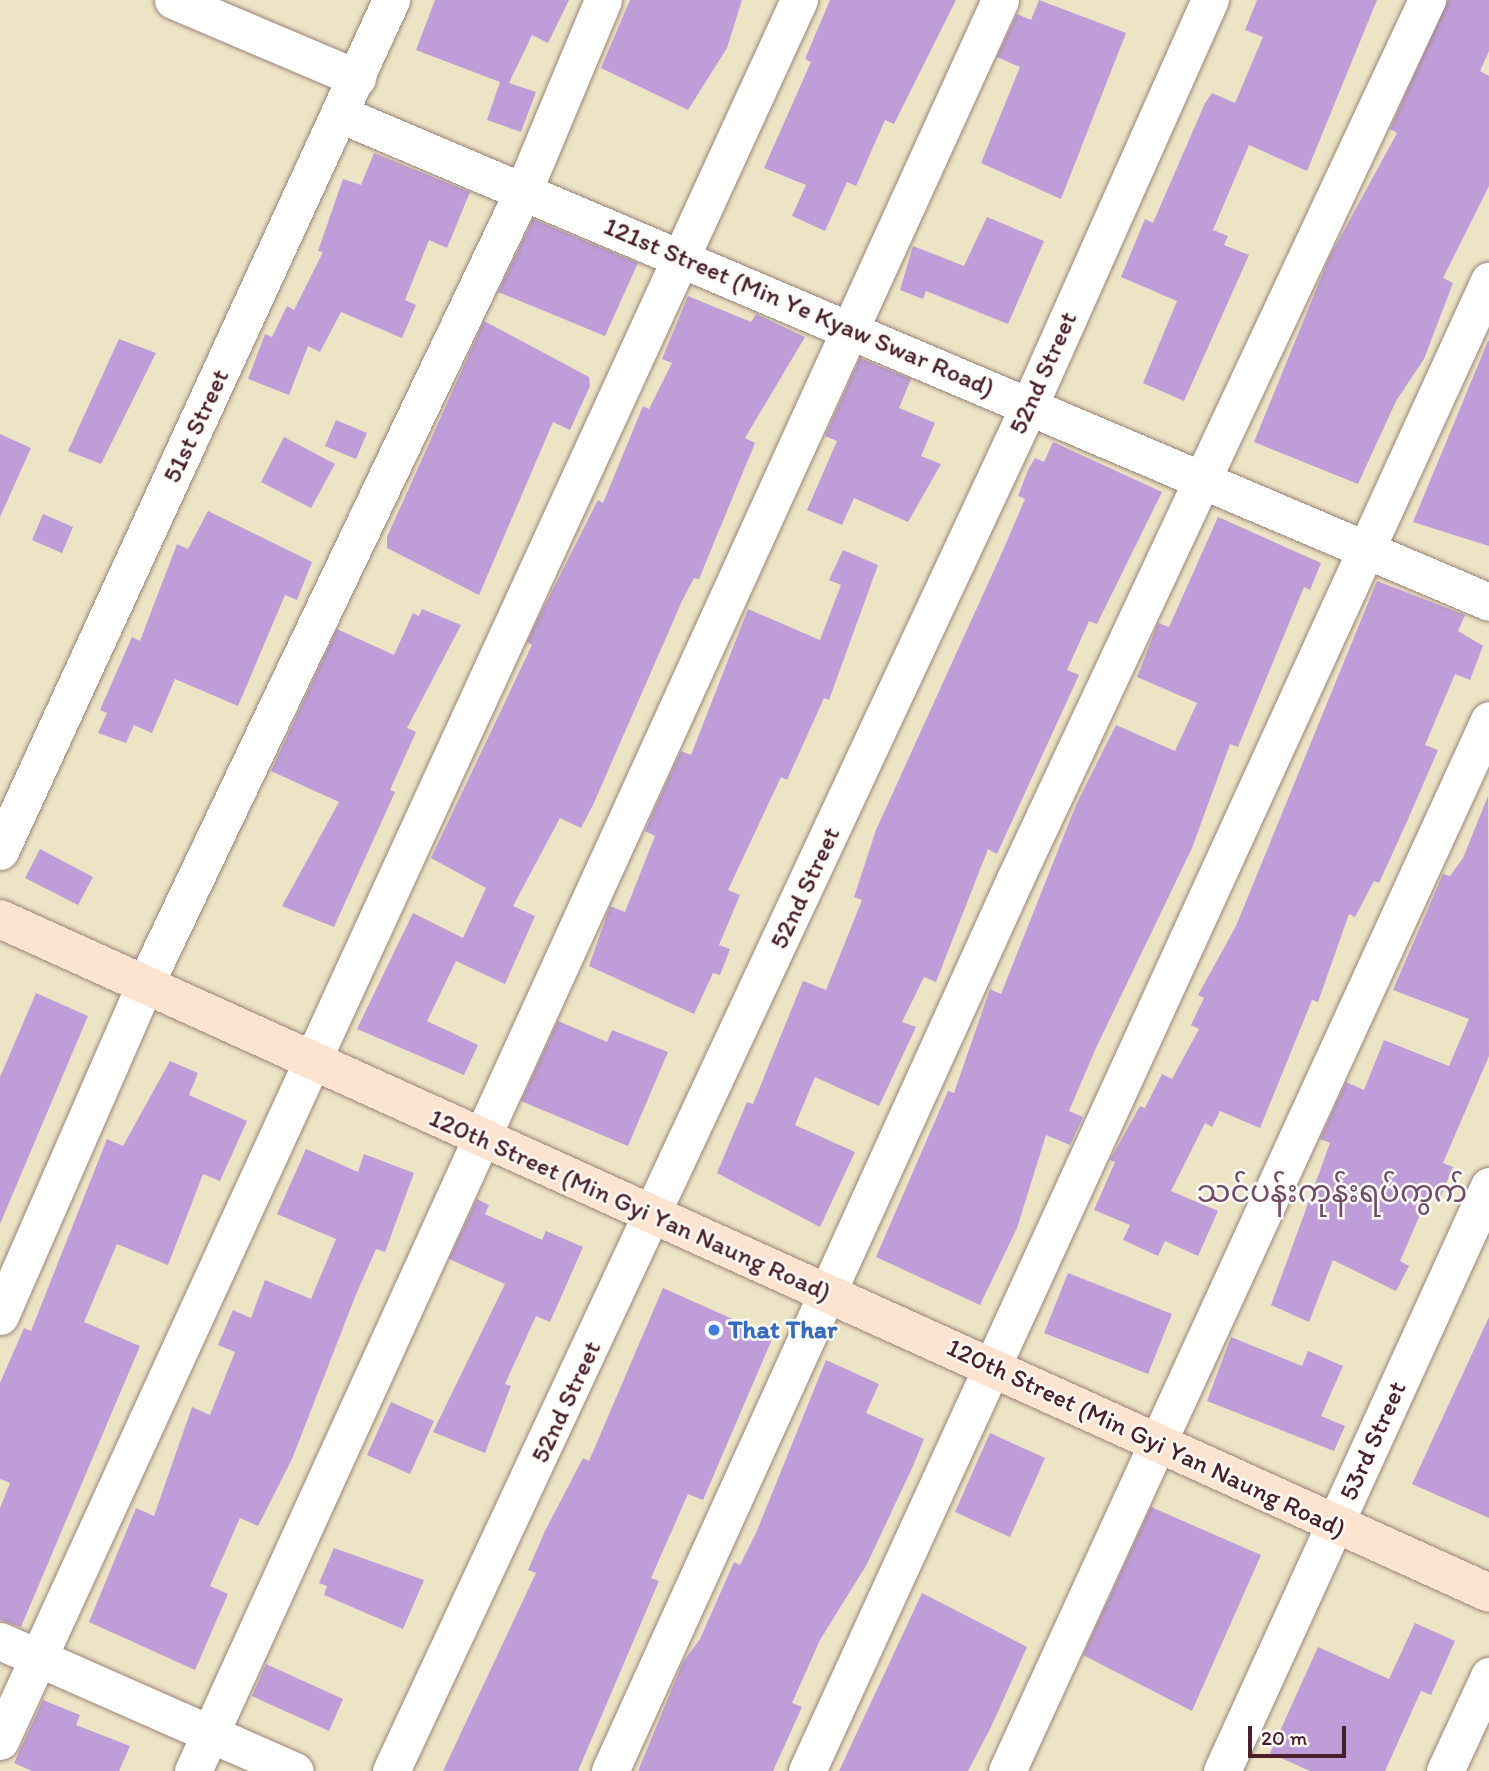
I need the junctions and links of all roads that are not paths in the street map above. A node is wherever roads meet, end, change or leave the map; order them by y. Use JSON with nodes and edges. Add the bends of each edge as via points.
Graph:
{"nodes":[{"id":1,"x":173,"y":0,"type":"edge"},
{"id":2,"x":391,"y":0,"type":"edge"},
{"id":3,"x":603,"y":0,"type":"edge"},
{"id":4,"x":799,"y":0,"type":"edge"},
{"id":5,"x":1000,"y":0,"type":"edge"},
{"id":6,"x":1210,"y":0,"type":"edge"},
{"id":7,"x":1427,"y":0,"type":"edge"},
{"id":8,"x":357,"y":78,"type":"junction"},
{"id":9,"x":340,"y":114,"type":"junction"},
{"id":10,"x":524,"y":188,"type":"junction"},
{"id":11,"x":681,"y":256,"type":"junction"},
{"id":12,"x":1489,"y":281,"type":"edge"},
{"id":13,"x":850,"y":329,"type":"junction"},
{"id":14,"x":1029,"y":406,"type":"junction"},
{"id":15,"x":1199,"y":480,"type":"junction"},
{"id":16,"x":1365,"y":550,"type":"junction"},
{"id":17,"x":1489,"y":602,"type":"edge"},
{"id":18,"x":1489,"y":720,"type":"edge"},
{"id":19,"x":0,"y":851,"type":"edge"},
{"id":20,"x":0,"y":919,"type":"edge"},
{"id":21,"x":144,"y":986,"type":"junction"},
{"id":22,"x":312,"y":1064,"type":"junction"},
{"id":23,"x":478,"y":1139,"type":"junction"},
{"id":24,"x":1489,"y":1186,"type":"edge"},
{"id":25,"x":653,"y":1216,"type":"junction"},
{"id":26,"x":829,"y":1292,"type":"junction"},
{"id":27,"x":0,"y":1316,"type":"edge"},
{"id":28,"x":989,"y":1366,"type":"junction"},
{"id":29,"x":1159,"y":1443,"type":"junction"},
{"id":30,"x":1335,"y":1526,"type":"junction"},
{"id":31,"x":1489,"y":1593,"type":"edge"},
{"id":32,"x":0,"y":1641,"type":"edge"},
{"id":33,"x":37,"y":1658,"type":"junction"},
{"id":34,"x":1489,"y":1676,"type":"edge"},
{"id":35,"x":210,"y":1734,"type":"junction"},
{"id":36,"x":0,"y":1741,"type":"edge"},
{"id":37,"x":193,"y":1771,"type":"edge"},
{"id":38,"x":295,"y":1771,"type":"edge"},
{"id":39,"x":391,"y":1771,"type":"edge"},
{"id":40,"x":610,"y":1771,"type":"edge"},
{"id":41,"x":807,"y":1771,"type":"edge"},
{"id":42,"x":1007,"y":1771,"type":"edge"},
{"id":43,"x":1222,"y":1771,"type":"edge"},
{"id":44,"x":1445,"y":1771,"type":"edge"}],
"edges":[{"from":1,"to":8,"type":"street"},
{"from":2,"to":8,"type":"street","name":"51st Street"},
{"from":3,"to":10,"type":"street"},
{"from":4,"to":11,"type":"street"},
{"from":5,"to":13,"type":"street"},
{"from":6,"to":14,"type":"street","name":"52nd Street"},
{"from":7,"to":15,"type":"street"},
{"from":8,"to":9,"type":"street","name":"51st Street"},
{"from":9,"to":10,"type":"street","name":"121st Street (Min Ye Kyaw Swar Road)"},
{"from":9,"to":19,"type":"street","name":"51st Street"},
{"from":10,"to":11,"type":"street","name":"121st Street (Min Ye Kyaw Swar Road)"},
{"from":10,"to":21,"type":"street"},
{"from":11,"to":13,"type":"street","name":"121st Street (Min Ye Kyaw Swar Road)"},
{"from":11,"to":22,"type":"street"},
{"from":12,"to":16,"type":"street"},
{"from":13,"to":14,"type":"street","name":"121st Street (Min Ye Kyaw Swar Road)"},
{"from":13,"to":23,"type":"street"},
{"from":14,"to":15,"type":"street","name":"121st Street (Min Ye Kyaw Swar Road)"},
{"from":14,"to":25,"type":"street","name":"52nd Street"},
{"from":15,"to":16,"type":"street","name":"121st Street (Min Ye Kyaw Swar Road)"},
{"from":15,"to":26,"type":"street"},
{"from":16,"to":17,"type":"street","name":"121st Street (Min Ye Kyaw Swar Road)"},
{"from":16,"to":28,"type":"street"},
{"from":18,"to":29,"type":"street"},
{"from":20,"to":21,"type":"main road","name":"120th Street (Min Gyi Yan Naung Road)"},
{"from":21,"to":22,"type":"main road","name":"120th Street (Min Gyi Yan Naung Road)"},
{"from":21,"to":27,"type":"street"},
{"from":22,"to":23,"type":"main road","name":"120th Street (Min Gyi Yan Naung Road)"},
{"from":22,"to":33,"type":"street"},
{"from":23,"to":25,"type":"main road","name":"120th Street (Min Gyi Yan Naung Road)"},
{"from":23,"to":35,"type":"street"},
{"from":24,"to":30,"type":"street","name":"53rd Street"},
{"from":25,"to":26,"type":"main road","name":"120th Street (Min Gyi Yan Naung Road)"},
{"from":25,"to":39,"type":"street","name":"52nd Street"},
{"from":26,"to":28,"type":"main road","name":"120th Street (Min Gyi Yan Naung Road)"},
{"from":26,"to":40,"type":"street"},
{"from":28,"to":29,"type":"main road","name":"120th Street (Min Gyi Yan Naung Road)"},
{"from":28,"to":41,"type":"street"},
{"from":29,"to":30,"type":"main road","name":"120th Street (Min Gyi Yan Naung Road)"},
{"from":29,"to":42,"type":"street"},
{"from":30,"to":31,"type":"main road","name":"120th Street (Min Gyi Yan Naung Road)"},
{"from":30,"to":43,"type":"street","name":"53rd Street"},
{"from":32,"to":33,"type":"street"},
{"from":33,"to":35,"type":"street"},
{"from":33,"to":36,"type":"street"},
{"from":34,"to":44,"type":"street"},
{"from":35,"to":37,"type":"street"},
{"from":35,"to":38,"type":"street"}]}
